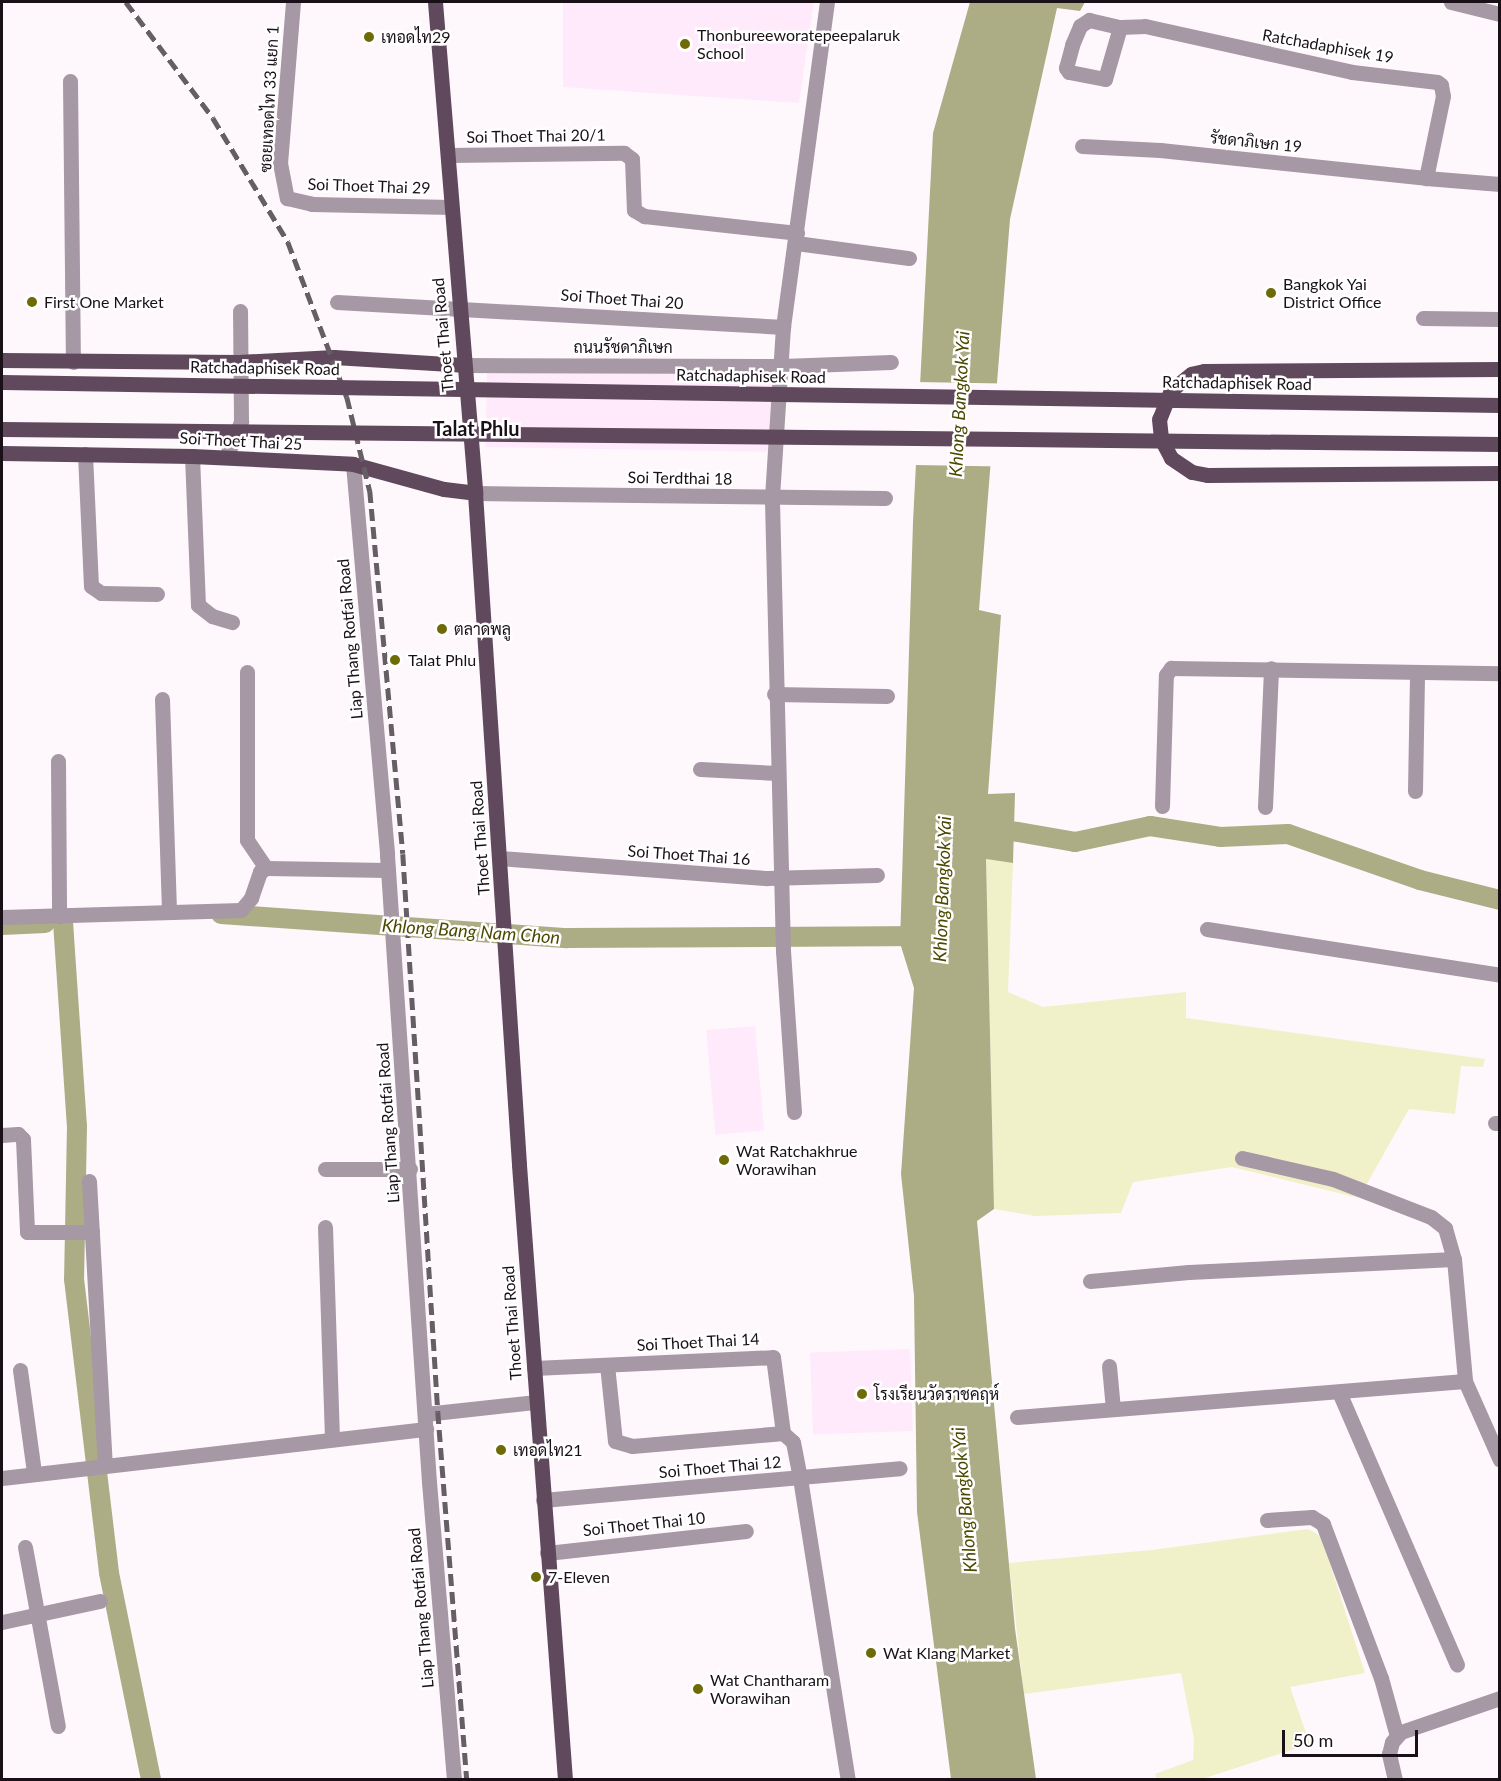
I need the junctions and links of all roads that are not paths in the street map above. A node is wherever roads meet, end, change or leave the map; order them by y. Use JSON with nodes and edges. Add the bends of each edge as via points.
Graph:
{"nodes":[{"id":1,"x":293,"y":2,"type":"edge"},
{"id":2,"x":435,"y":2,"type":"edge"},
{"id":3,"x":827,"y":2,"type":"edge"},
{"id":4,"x":1451,"y":2,"type":"edge"},
{"id":5,"x":1500,"y":14,"type":"edge"},
{"id":6,"x":1120,"y":27,"type":"dead end"},
{"id":7,"x":70,"y":81,"type":"dead end"},
{"id":8,"x":1082,"y":146,"type":"dead end"},
{"id":9,"x":447,"y":155,"type":"junction"},
{"id":10,"x":1426,"y":178,"type":"junction"},
{"id":11,"x":1500,"y":184,"type":"edge"},
{"id":12,"x":287,"y":198,"type":"joint"},
{"id":13,"x":451,"y":207,"type":"junction"},
{"id":14,"x":796,"y":238,"type":"junction"},
{"id":15,"x":909,"y":258,"type":"dead end"},
{"id":16,"x":337,"y":302,"type":"dead end"},
{"id":17,"x":459,"y":308,"type":"junction"},
{"id":18,"x":240,"y":310,"type":"dead end"},
{"id":19,"x":1423,"y":318,"type":"dead end"},
{"id":20,"x":1500,"y":319,"type":"edge"},
{"id":21,"x":783,"y":327,"type":"junction"},
{"id":22,"x":2,"y":360,"type":"edge"},
{"id":23,"x":74,"y":362,"type":"junction"},
{"id":24,"x":238,"y":362,"type":"junction"},
{"id":25,"x":891,"y":362,"type":"dead end"},
{"id":26,"x":463,"y":365,"type":"junction"},
{"id":27,"x":782,"y":366,"type":"junction"},
{"id":28,"x":1500,"y":369,"type":"edge"},
{"id":29,"x":2,"y":382,"type":"edge"},
{"id":30,"x":1500,"y":405,"type":"edge"},
{"id":31,"x":2,"y":429,"type":"edge"},
{"id":32,"x":1500,"y":444,"type":"edge"},
{"id":33,"x":2,"y":453,"type":"edge"},
{"id":34,"x":85,"y":454,"type":"junction"},
{"id":35,"x":192,"y":456,"type":"junction"},
{"id":36,"x":226,"y":457,"type":"junction"},
{"id":37,"x":353,"y":464,"type":"junction"},
{"id":38,"x":1500,"y":473,"type":"edge"},
{"id":39,"x":475,"y":493,"type":"junction"},
{"id":40,"x":772,"y":497,"type":"junction"},
{"id":41,"x":885,"y":498,"type":"dead end"},
{"id":42,"x":157,"y":594,"type":"dead end"},
{"id":43,"x":232,"y":622,"type":"dead end"},
{"id":44,"x":1271,"y":668,"type":"junction"},
{"id":45,"x":247,"y":672,"type":"dead end"},
{"id":46,"x":1417,"y":672,"type":"junction"},
{"id":47,"x":1500,"y":674,"type":"edge"},
{"id":48,"x":774,"y":694,"type":"junction"},
{"id":49,"x":887,"y":696,"type":"dead end"},
{"id":50,"x":162,"y":699,"type":"dead end"},
{"id":51,"x":58,"y":761,"type":"dead end"},
{"id":52,"x":700,"y":769,"type":"dead end"},
{"id":53,"x":777,"y":773,"type":"junction"},
{"id":54,"x":1415,"y":791,"type":"dead end"},
{"id":55,"x":1162,"y":806,"type":"dead end"},
{"id":56,"x":1265,"y":807,"type":"dead end"},
{"id":57,"x":499,"y":858,"type":"junction"},
{"id":58,"x":266,"y":868,"type":"junction"},
{"id":59,"x":388,"y":870,"type":"junction"},
{"id":60,"x":877,"y":874,"type":"dead end"},
{"id":61,"x":781,"y":878,"type":"junction"},
{"id":62,"x":170,"y":912,"type":"junction"},
{"id":63,"x":60,"y":916,"type":"junction"},
{"id":64,"x":2,"y":917,"type":"edge"},
{"id":65,"x":1206,"y":929,"type":"dead end"},
{"id":66,"x":1500,"y":975,"type":"edge"},
{"id":67,"x":794,"y":1112,"type":"dead end"},
{"id":68,"x":2,"y":1135,"type":"edge"},
{"id":69,"x":1242,"y":1158,"type":"dead end"},
{"id":70,"x":325,"y":1169,"type":"dead end"},
{"id":71,"x":410,"y":1169,"type":"junction"},
{"id":72,"x":89,"y":1180,"type":"dead end"},
{"id":73,"x":325,"y":1227,"type":"dead end"},
{"id":74,"x":80,"y":1232,"type":"junction"},
{"id":75,"x":1454,"y":1259,"type":"junction"},
{"id":76,"x":1090,"y":1281,"type":"dead end"},
{"id":77,"x":607,"y":1365,"type":"junction"},
{"id":78,"x":1109,"y":1366,"type":"dead end"},
{"id":79,"x":534,"y":1368,"type":"junction"},
{"id":80,"x":20,"y":1370,"type":"dead end"},
{"id":81,"x":1466,"y":1381,"type":"junction"},
{"id":82,"x":1339,"y":1392,"type":"junction"},
{"id":83,"x":536,"y":1402,"type":"junction"},
{"id":84,"x":1113,"y":1409,"type":"junction"},
{"id":85,"x":1017,"y":1417,"type":"dead end"},
{"id":86,"x":425,"y":1421,"type":"junction"},
{"id":87,"x":788,"y":1438,"type":"junction"},
{"id":88,"x":332,"y":1439,"type":"junction"},
{"id":89,"x":1500,"y":1460,"type":"edge"},
{"id":90,"x":97,"y":1465,"type":"junction"},
{"id":91,"x":900,"y":1468,"type":"dead end"},
{"id":92,"x":34,"y":1472,"type":"junction"},
{"id":93,"x":2,"y":1478,"type":"edge"},
{"id":94,"x":800,"y":1478,"type":"junction"},
{"id":95,"x":543,"y":1500,"type":"junction"},
{"id":96,"x":1267,"y":1520,"type":"dead end"},
{"id":97,"x":746,"y":1531,"type":"dead end"},
{"id":98,"x":25,"y":1547,"type":"dead end"},
{"id":99,"x":547,"y":1553,"type":"junction"},
{"id":100,"x":100,"y":1601,"type":"dead end"},
{"id":101,"x":38,"y":1615,"type":"junction"},
{"id":102,"x":2,"y":1622,"type":"edge"},
{"id":103,"x":1457,"y":1665,"type":"dead end"},
{"id":104,"x":1499,"y":1700,"type":"edge"},
{"id":105,"x":58,"y":1726,"type":"dead end"},
{"id":106,"x":1397,"y":1736,"type":"junction"},
{"id":107,"x":454,"y":1779,"type":"edge"},
{"id":108,"x":565,"y":1779,"type":"edge"},
{"id":109,"x":848,"y":1779,"type":"edge"},
{"id":110,"x":1395,"y":1779,"type":"edge"}],
"edges":[{"from":1,"to":12,"type":"street","name":"ซอยเทอดไท 33 แยก 1","via":[[280,163]]},
{"from":2,"to":9,"type":"main road","name":"Thoet Thai Road"},
{"from":3,"to":14,"type":"street"},
{"from":4,"to":5,"type":"street"},
{"from":6,"to":10,"type":"street","name":"Ratchadaphisek 19","via":[[1145,26],[1352,72],[1437,82],[1442,85],[1443,96]]},
{"from":7,"to":23,"type":"street"},
{"from":8,"to":10,"type":"street","name":"รัชดาภิเษก 19","via":[[1160,150]]},
{"from":9,"to":13,"type":"main road","name":"Thoet Thai Road"},
{"from":9,"to":14,"type":"street","name":"Soi Thoet Thai 20/1","via":[[624,153],[632,159],[633,210],[644,216]]},
{"from":10,"to":11,"type":"street"},
{"from":12,"to":13,"type":"street","name":"Soi Thoet Thai 29","via":[[312,204]]},
{"from":13,"to":17,"type":"main road","name":"Thoet Thai Road"},
{"from":14,"to":15,"type":"street"},
{"from":14,"to":21,"type":"street"},
{"from":16,"to":17,"type":"street","name":"Soi Thoet Thai 20"},
{"from":17,"to":21,"type":"street","name":"Soi Thoet Thai 20"},
{"from":17,"to":26,"type":"main road","name":"Thoet Thai Road"},
{"from":18,"to":24,"type":"street"},
{"from":19,"to":20,"type":"street"},
{"from":21,"to":27,"type":"street"},
{"from":22,"to":23,"type":"main road"},
{"from":23,"to":24,"type":"main road"},
{"from":24,"to":26,"type":"main road","via":[[334,357]]},
{"from":24,"to":36,"type":"street","via":[[241,421]]},
{"from":25,"to":27,"type":"street","name":"ถนนรัชดาภิเษก"},
{"from":26,"to":27,"type":"street","name":"ถนนรัชดาภิเษก"},
{"from":26,"to":39,"type":"main road","name":"Thoet Thai Road"},
{"from":27,"to":40,"type":"street"},
{"from":28,"to":38,"type":"main road","via":[[1204,371],[1191,374],[1171,390],[1159,419],[1161,439],[1171,458],[1192,472],[1207,475]]},
{"from":29,"to":30,"type":"main road","name":"Ratchadaphisek Road","bridge":true},
{"from":31,"to":32,"type":"main road","bridge":true},
{"from":33,"to":34,"type":"main road","name":"Soi Thoet Thai 25"},
{"from":34,"to":35,"type":"main road","name":"Soi Thoet Thai 25"},
{"from":34,"to":42,"type":"street","via":[[91,586],[100,593]]},
{"from":35,"to":36,"type":"main road","name":"Soi Thoet Thai 25"},
{"from":35,"to":43,"type":"street","via":[[198,605],[212,616]]},
{"from":36,"to":37,"type":"main road","name":"Soi Thoet Thai 25"},
{"from":37,"to":39,"type":"main road","name":"Soi Thoet Thai 25","via":[[444,489]]},
{"from":37,"to":59,"type":"street","name":"Liap Thang Rotfai Road"},
{"from":39,"to":40,"type":"street","name":"Soi Terdthai 18"},
{"from":39,"to":57,"type":"main road","name":"Thoet Thai Road"},
{"from":40,"to":41,"type":"street","name":"Soi Terdthai 18"},
{"from":40,"to":48,"type":"street"},
{"from":44,"to":46,"type":"street"},
{"from":44,"to":55,"type":"street","via":[[1171,668],[1166,675]]},
{"from":44,"to":56,"type":"street"},
{"from":45,"to":58,"type":"street","via":[[247,840]]},
{"from":46,"to":47,"type":"street"},
{"from":46,"to":54,"type":"street"},
{"from":48,"to":49,"type":"street"},
{"from":48,"to":53,"type":"street"},
{"from":50,"to":62,"type":"street"},
{"from":51,"to":63,"type":"street"},
{"from":52,"to":53,"type":"street"},
{"from":53,"to":61,"type":"street"},
{"from":57,"to":61,"type":"street","name":"Soi Thoet Thai 16"},
{"from":57,"to":79,"type":"main road","name":"Thoet Thai Road"},
{"from":58,"to":59,"type":"street"},
{"from":58,"to":62,"type":"street","via":[[260,872],[251,898],[241,910]]},
{"from":59,"to":71,"type":"street","name":"Liap Thang Rotfai Road"},
{"from":60,"to":61,"type":"street","name":"Soi Thoet Thai 16"},
{"from":61,"to":67,"type":"street"},
{"from":62,"to":63,"type":"street"},
{"from":63,"to":64,"type":"street"},
{"from":65,"to":66,"type":"street"},
{"from":68,"to":74,"type":"street","via":[[18,1134],[23,1139],[27,1232]]},
{"from":69,"to":75,"type":"street","via":[[1333,1179],[1431,1217],[1445,1228]]},
{"from":70,"to":71,"type":"street"},
{"from":71,"to":86,"type":"street","name":"Liap Thang Rotfai Road"},
{"from":72,"to":74,"type":"street"},
{"from":73,"to":88,"type":"street"},
{"from":74,"to":90,"type":"street"},
{"from":75,"to":76,"type":"street","via":[[1189,1272]]},
{"from":75,"to":81,"type":"street"},
{"from":77,"to":79,"type":"street","name":"Soi Thoet Thai 14"},
{"from":77,"to":87,"type":"street","name":"Soi Thoet Thai 14","via":[[773,1358]]},
{"from":77,"to":87,"type":"street","via":[[615,1442],[632,1446]]},
{"from":78,"to":84,"type":"street"},
{"from":79,"to":83,"type":"main road","name":"Thoet Thai Road"},
{"from":80,"to":92,"type":"street"},
{"from":81,"to":82,"type":"street"},
{"from":81,"to":89,"type":"street"},
{"from":82,"to":84,"type":"street"},
{"from":82,"to":103,"type":"street"},
{"from":83,"to":86,"type":"street"},
{"from":83,"to":95,"type":"main road","name":"Thoet Thai Road"},
{"from":84,"to":85,"type":"street"},
{"from":86,"to":88,"type":"street"},
{"from":86,"to":107,"type":"street","name":"Liap Thang Rotfai Road"},
{"from":87,"to":94,"type":"street"},
{"from":88,"to":90,"type":"street"},
{"from":90,"to":92,"type":"street"},
{"from":91,"to":94,"type":"street","name":"Soi Thoet Thai 12"},
{"from":92,"to":93,"type":"street"},
{"from":94,"to":95,"type":"street","name":"Soi Thoet Thai 12"},
{"from":94,"to":109,"type":"street"},
{"from":95,"to":99,"type":"main road","name":"Thoet Thai Road"},
{"from":96,"to":106,"type":"street","via":[[1311,1517],[1323,1524],[1381,1678]]},
{"from":97,"to":99,"type":"street","name":"Soi Thoet Thai 10"},
{"from":98,"to":101,"type":"street"},
{"from":99,"to":108,"type":"main road","name":"Thoet Thai Road"},
{"from":100,"to":101,"type":"street"},
{"from":101,"to":102,"type":"street"},
{"from":101,"to":105,"type":"street"},
{"from":104,"to":106,"type":"street"},
{"from":106,"to":110,"type":"street","via":[[1389,1754]]}]}
